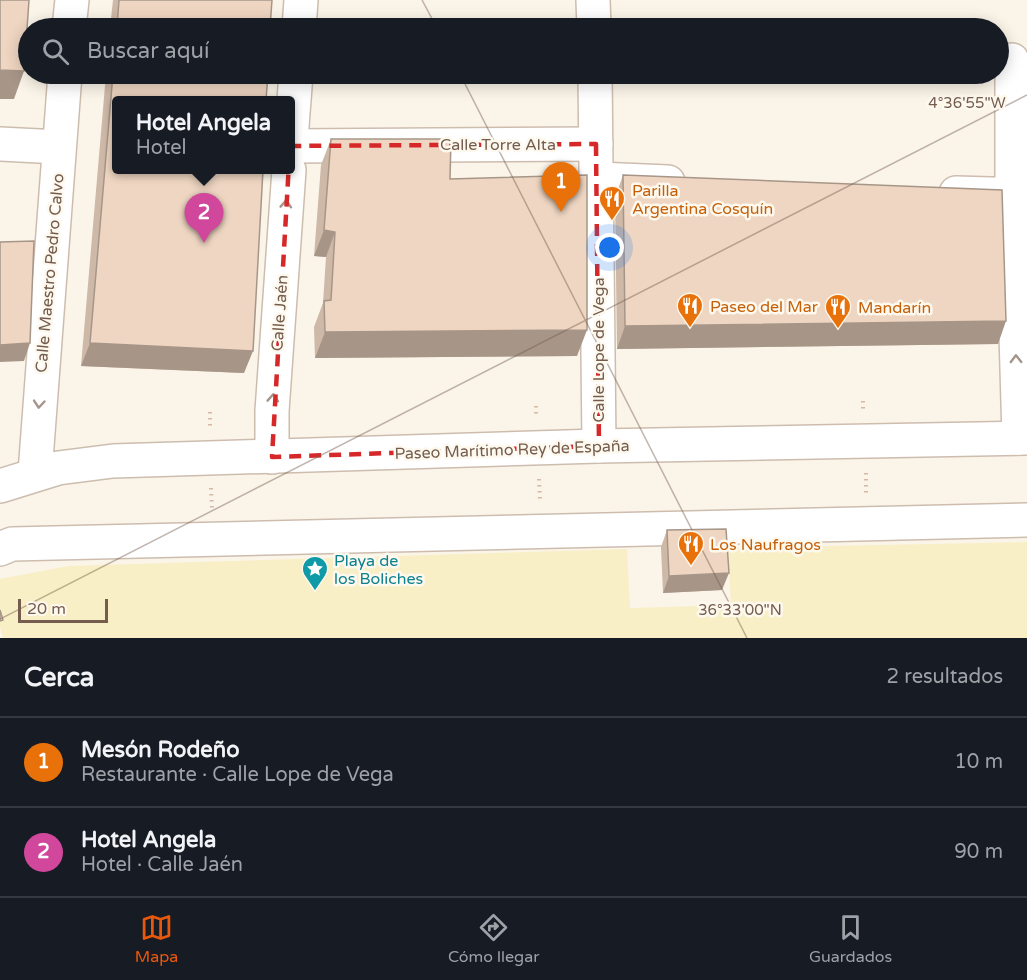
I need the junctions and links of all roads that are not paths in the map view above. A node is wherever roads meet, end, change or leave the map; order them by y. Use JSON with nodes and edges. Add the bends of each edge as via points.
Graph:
{"nodes":[{"id":1,"x":72,"y":0,"type":"edge"},
{"id":2,"x":301,"y":0,"type":"edge"},
{"id":3,"x":593,"y":0,"type":"edge"},
{"id":4,"x":70,"y":18,"type":"edge"},
{"id":5,"x":300,"y":18,"type":"edge"},
{"id":6,"x":594,"y":18,"type":"edge"},
{"id":7,"x":1013,"y":60,"type":"edge"},
{"id":8,"x":65,"y":84,"type":"edge"},
{"id":9,"x":595,"y":84,"type":"edge"},
{"id":10,"x":0,"y":144,"type":"edge"},
{"id":11,"x":596,"y":144,"type":"junction"},
{"id":12,"x":295,"y":146,"type":"edge"},
{"id":13,"x":59,"y":147,"type":"junction"},
{"id":14,"x":289,"y":174,"type":"edge"},
{"id":15,"x":598,"y":179,"type":"junction"},
{"id":16,"x":692,"y":183,"type":"edge"},
{"id":17,"x":929,"y":192,"type":"edge"},
{"id":18,"x":1019,"y":195,"type":"edge"},
{"id":19,"x":1023,"y":438,"type":"edge"},
{"id":20,"x":599,"y":446,"type":"junction"},
{"id":21,"x":272,"y":457,"type":"junction"},
{"id":22,"x":35,"y":473,"type":"junction"},
{"id":23,"x":0,"y":486,"type":"edge"},
{"id":24,"x":1027,"y":520,"type":"edge"},
{"id":25,"x":0,"y":549,"type":"edge"}],
"edges":[{"from":1,"to":4,"type":"street"},
{"from":2,"to":5,"type":"street"},
{"from":3,"to":6,"type":"street"},
{"from":7,"to":18,"type":"street"},
{"from":8,"to":13,"type":"street","name":"Calle Maestro Pedro Calvo"},
{"from":9,"to":11,"type":"street","name":"Calle Lope de Vega"},
{"from":10,"to":13,"type":"street"},
{"from":11,"to":12,"type":"street","name":"Calle Torre Alta"},
{"from":11,"to":15,"type":"street","name":"Calle Lope de Vega"},
{"from":13,"to":22,"type":"street","name":"Calle Maestro Pedro Calvo","one_way":true},
{"from":21,"to":14,"type":"street","name":"Calle Jaén","one_way":true},
{"from":15,"to":16,"type":"street"},
{"from":15,"to":20,"type":"street","name":"Calle Lope de Vega"},
{"from":17,"to":18,"type":"street"},
{"from":19,"to":18,"type":"street","one_way":true},
{"from":19,"to":20,"type":"street","name":"Paseo Marítimo Rey de España"},
{"from":20,"to":21,"type":"street","name":"Paseo Marítimo Rey de España"},
{"from":21,"to":22,"type":"street","name":"Paseo Marítimo Rey de España","via":[[113,461]]},
{"from":22,"to":23,"type":"street","name":"Paseo Marítimo Rey de España"},
{"from":24,"to":25,"type":"street","via":[[12,544]]}]}
